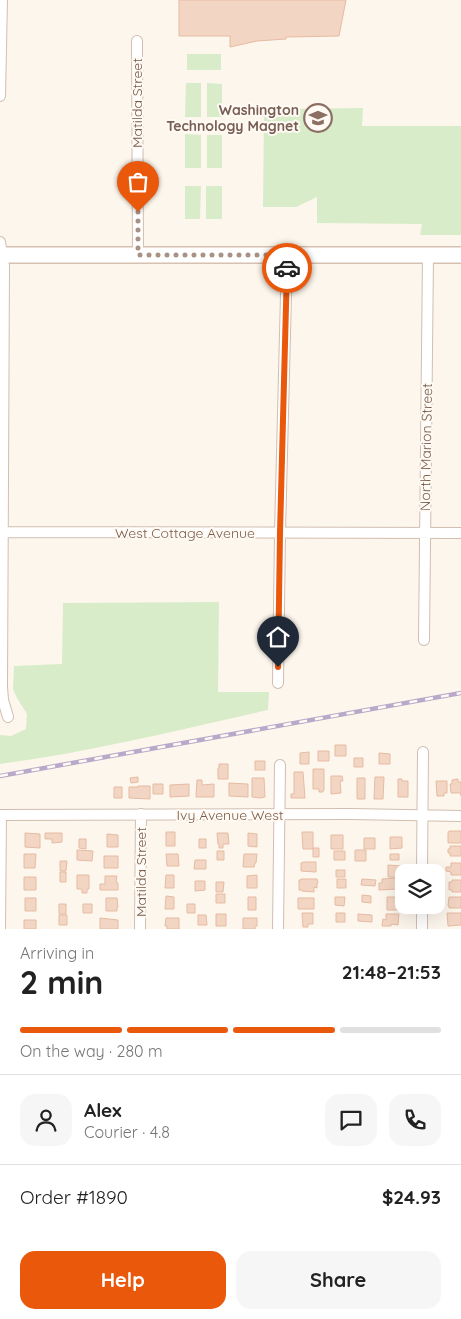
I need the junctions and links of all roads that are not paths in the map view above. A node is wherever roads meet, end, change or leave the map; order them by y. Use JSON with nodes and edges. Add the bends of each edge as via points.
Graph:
{"nodes":[{"id":1,"x":2,"y":0,"type":"edge"},
{"id":2,"x":137,"y":41,"type":"dead end"},
{"id":3,"x":0,"y":96,"type":"edge"},
{"id":4,"x":0,"y":251,"type":"edge"},
{"id":5,"x":138,"y":255,"type":"junction"},
{"id":6,"x":287,"y":255,"type":"junction"},
{"id":7,"x":428,"y":255,"type":"junction"},
{"id":8,"x":461,"y":255,"type":"edge"},
{"id":9,"x":1,"y":532,"type":"edge"},
{"id":10,"x":280,"y":533,"type":"junction"},
{"id":11,"x":425,"y":533,"type":"junction"},
{"id":12,"x":461,"y":533,"type":"edge"},
{"id":13,"x":424,"y":640,"type":"dead end"},
{"id":14,"x":278,"y":683,"type":"dead end"},
{"id":15,"x":8,"y":717,"type":"dead end"},
{"id":16,"x":423,"y":752,"type":"dead end"},
{"id":17,"x":280,"y":765,"type":"dead end"},
{"id":18,"x":141,"y":814,"type":"junction"},
{"id":19,"x":1,"y":815,"type":"edge"},
{"id":20,"x":278,"y":815,"type":"junction"},
{"id":21,"x":422,"y":816,"type":"junction"},
{"id":22,"x":461,"y":816,"type":"edge"},
{"id":23,"x":422,"y":864,"type":"edge"},
{"id":24,"x":422,"y":914,"type":"edge"},
{"id":25,"x":0,"y":929,"type":"edge"},
{"id":26,"x":140,"y":929,"type":"edge"},
{"id":27,"x":278,"y":929,"type":"edge"},
{"id":28,"x":422,"y":929,"type":"edge"}],
"edges":[{"from":1,"to":3,"type":"street"},
{"from":2,"to":5,"type":"street","name":"Matilda Street"},
{"from":4,"to":5,"type":"street"},
{"from":4,"to":9,"type":"street","via":[[4,266]]},
{"from":5,"to":6,"type":"street"},
{"from":6,"to":7,"type":"street"},
{"from":6,"to":10,"type":"street"},
{"from":7,"to":8,"type":"street"},
{"from":7,"to":11,"type":"street","name":"North Marion Street"},
{"from":9,"to":10,"type":"street","name":"West Cottage Avenue"},
{"from":9,"to":15,"type":"street","via":[[3,700]]},
{"from":10,"to":11,"type":"street","name":"West Cottage Avenue"},
{"from":10,"to":14,"type":"street"},
{"from":11,"to":12,"type":"street","name":"West Cottage Avenue"},
{"from":11,"to":13,"type":"street","name":"North Marion Street"},
{"from":16,"to":21,"type":"street"},
{"from":17,"to":20,"type":"street"},
{"from":18,"to":19,"type":"street","name":"Ivy Avenue West"},
{"from":18,"to":20,"type":"street","name":"Ivy Avenue West"},
{"from":18,"to":26,"type":"street","name":"Matilda Street"},
{"from":19,"to":25,"type":"street"},
{"from":20,"to":21,"type":"street","name":"Ivy Avenue West"},
{"from":20,"to":27,"type":"street"},
{"from":21,"to":22,"type":"street","name":"Ivy Avenue West"},
{"from":21,"to":23,"type":"street"},
{"from":24,"to":28,"type":"street"}]}
